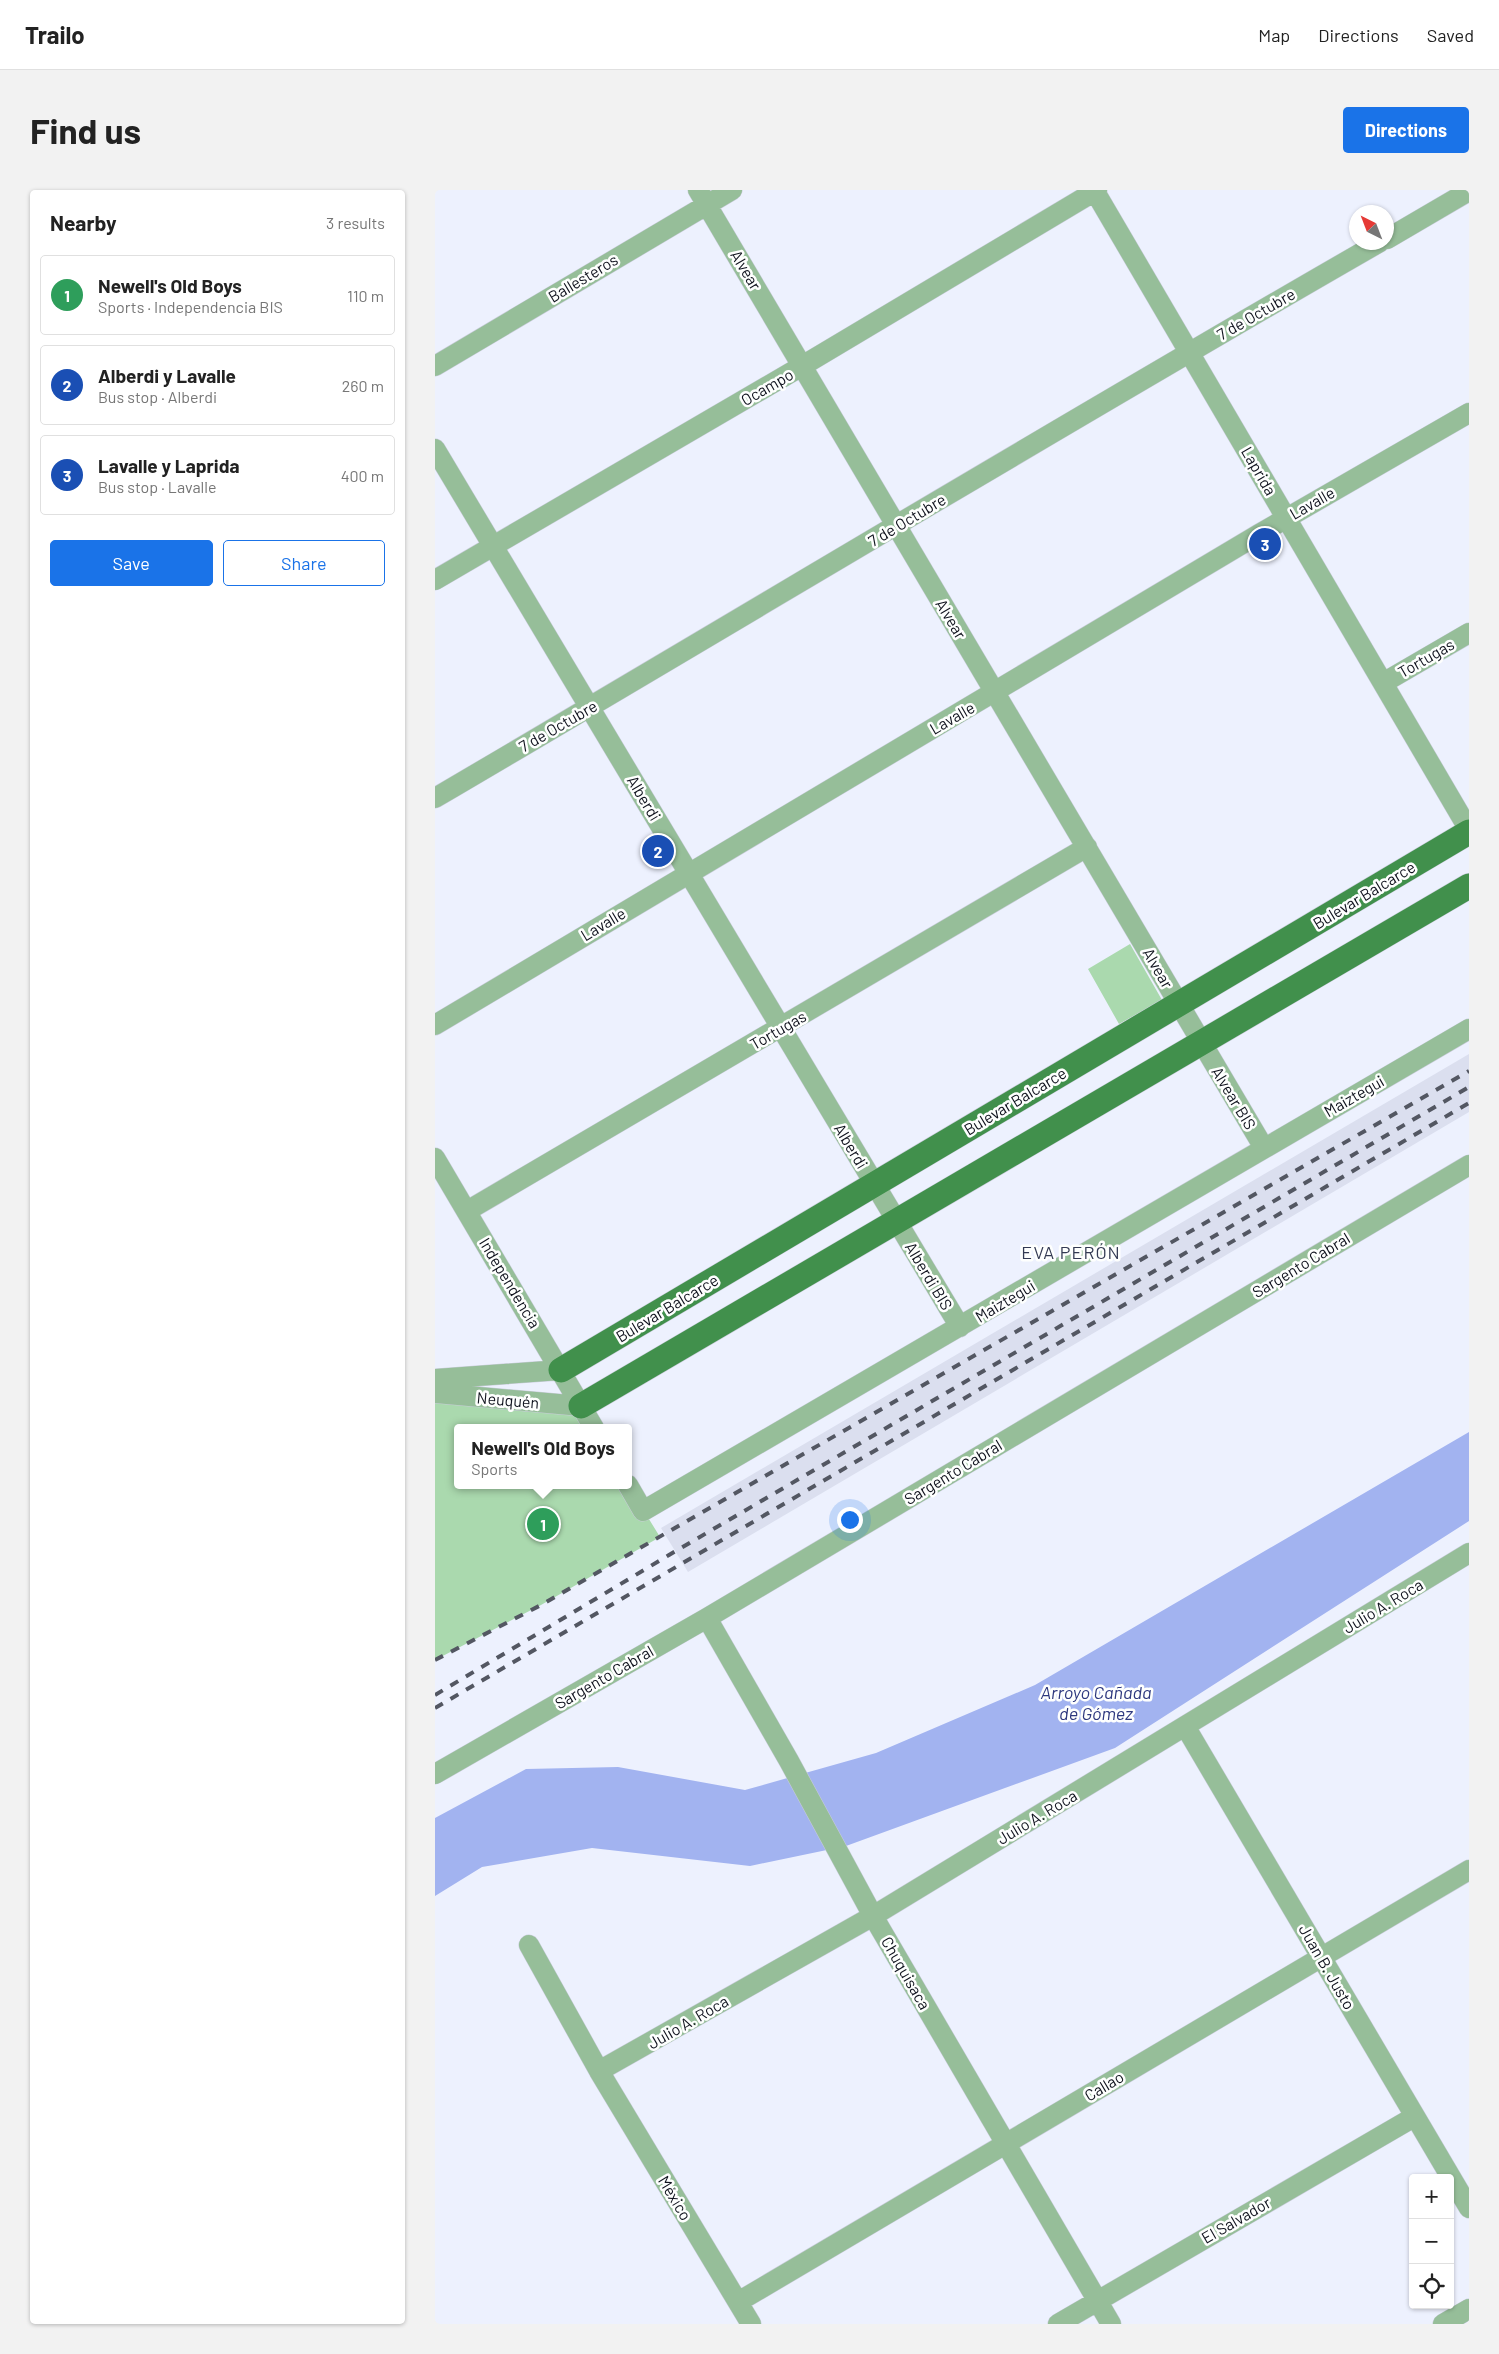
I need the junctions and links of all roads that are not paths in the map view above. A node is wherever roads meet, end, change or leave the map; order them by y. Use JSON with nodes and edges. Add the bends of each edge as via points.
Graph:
{"nodes":[{"id":1,"x":732,"y":190,"type":"edge"},
{"id":2,"x":1095,"y":190,"type":"edge"},
{"id":3,"x":1469,"y":191,"type":"edge"},
{"id":4,"x":703,"y":197,"type":"edge"},
{"id":5,"x":1394,"y":235,"type":"edge"},
{"id":6,"x":1366,"y":250,"type":"edge"},
{"id":7,"x":1189,"y":352,"type":"junction"},
{"id":8,"x":435,"y":366,"type":"edge"},
{"id":9,"x":802,"y":366,"type":"junction"},
{"id":10,"x":1469,"y":412,"type":"edge"},
{"id":11,"x":435,"y":449,"type":"edge"},
{"id":12,"x":1286,"y":518,"type":"junction"},
{"id":13,"x":897,"y":527,"type":"junction"},
{"id":14,"x":493,"y":545,"type":"junction"},
{"id":15,"x":435,"y":580,"type":"edge"},
{"id":16,"x":1469,"y":633,"type":"edge"},
{"id":17,"x":1383,"y":683,"type":"junction"},
{"id":18,"x":995,"y":693,"type":"junction"},
{"id":19,"x":589,"y":707,"type":"junction"},
{"id":20,"x":435,"y":798,"type":"edge"},
{"id":21,"x":1469,"y":831,"type":"edge"},
{"id":22,"x":1087,"y":847,"type":"junction"},
{"id":23,"x":689,"y":873,"type":"junction"},
{"id":24,"x":1469,"y":886,"type":"edge"},
{"id":25,"x":1179,"y":1004,"type":"junction"},
{"id":26,"x":435,"y":1025,"type":"edge"},
{"id":27,"x":780,"y":1029,"type":"junction"},
{"id":28,"x":1469,"y":1029,"type":"edge"},
{"id":29,"x":1203,"y":1045,"type":"junction"},
{"id":30,"x":1263,"y":1148,"type":"junction"},
{"id":31,"x":435,"y":1158,"type":"edge"},
{"id":32,"x":1469,"y":1165,"type":"edge"},
{"id":33,"x":875,"y":1184,"type":"junction"},
{"id":34,"x":467,"y":1211,"type":"junction"},
{"id":35,"x":898,"y":1223,"type":"junction"},
{"id":36,"x":960,"y":1327,"type":"junction"},
{"id":37,"x":561,"y":1370,"type":"junction"},
{"id":38,"x":435,"y":1379,"type":"edge"},
{"id":39,"x":435,"y":1393,"type":"edge"},
{"id":40,"x":582,"y":1408,"type":"junction"},
{"id":41,"x":592,"y":1424,"type":"edge"},
{"id":42,"x":630,"y":1489,"type":"edge"},
{"id":43,"x":1469,"y":1553,"type":"edge"},
{"id":44,"x":707,"y":1618,"type":"junction"},
{"id":45,"x":1185,"y":1726,"type":"junction"},
{"id":46,"x":435,"y":1774,"type":"edge"},
{"id":47,"x":1469,"y":1870,"type":"edge"},
{"id":48,"x":873,"y":1916,"type":"junction"},
{"id":49,"x":529,"y":1945,"type":"dead end"},
{"id":50,"x":1321,"y":1958,"type":"junction"},
{"id":51,"x":599,"y":2071,"type":"junction"},
{"id":52,"x":1414,"y":2118,"type":"junction"},
{"id":53,"x":1006,"y":2144,"type":"junction"},
{"id":54,"x":1469,"y":2208,"type":"edge"},
{"id":55,"x":1097,"y":2300,"type":"junction"},
{"id":56,"x":738,"y":2302,"type":"junction"},
{"id":57,"x":1469,"y":2309,"type":"edge"},
{"id":58,"x":751,"y":2324,"type":"edge"},
{"id":59,"x":1058,"y":2324,"type":"edge"},
{"id":60,"x":1111,"y":2324,"type":"edge"},
{"id":61,"x":1443,"y":2324,"type":"edge"}],
"edges":[{"from":1,"to":4,"type":"street","name":"Ballesteros"},
{"from":2,"to":7,"type":"street","name":"Laprida"},
{"from":2,"to":9,"type":"street","name":"Ocampo"},
{"from":3,"to":5,"type":"street"},
{"from":4,"to":8,"type":"street","name":"Ballesteros"},
{"from":4,"to":9,"type":"street","name":"Alvear"},
{"from":6,"to":7,"type":"street","name":"7 de Octubre"},
{"from":7,"to":12,"type":"street","name":"Laprida"},
{"from":7,"to":13,"type":"street","name":"7 de Octubre"},
{"from":9,"to":13,"type":"street","name":"Alvear"},
{"from":9,"to":14,"type":"street","name":"Ocampo"},
{"from":10,"to":12,"type":"street","name":"Lavalle"},
{"from":11,"to":14,"type":"street","name":"Alberdi"},
{"from":12,"to":17,"type":"street","name":"Laprida"},
{"from":12,"to":18,"type":"street","name":"Lavalle"},
{"from":13,"to":18,"type":"street","name":"Alvear"},
{"from":13,"to":19,"type":"street","name":"7 de Octubre"},
{"from":14,"to":15,"type":"street","name":"Ocampo"},
{"from":14,"to":19,"type":"street","name":"Alberdi"},
{"from":16,"to":17,"type":"street","name":"Tortugas"},
{"from":17,"to":21,"type":"street","name":"Laprida"},
{"from":18,"to":22,"type":"street","name":"Alvear"},
{"from":18,"to":23,"type":"street","name":"Lavalle"},
{"from":19,"to":20,"type":"street","name":"7 de Octubre"},
{"from":19,"to":23,"type":"street","name":"Alberdi"},
{"from":21,"to":25,"type":"main road","name":"Bulevar Balcarce"},
{"from":22,"to":25,"type":"street","name":"Alvear"},
{"from":22,"to":27,"type":"street","name":"Tortugas"},
{"from":23,"to":26,"type":"street","name":"Lavalle"},
{"from":23,"to":27,"type":"street","name":"Alberdi"},
{"from":24,"to":29,"type":"main road"},
{"from":25,"to":29,"type":"street","name":"Alvear"},
{"from":25,"to":33,"type":"main road","name":"Bulevar Balcarce"},
{"from":27,"to":33,"type":"street","name":"Alberdi"},
{"from":27,"to":34,"type":"street","name":"Tortugas"},
{"from":28,"to":30,"type":"street","name":"Maiztegui"},
{"from":29,"to":30,"type":"street","name":"Alvear BIS"},
{"from":29,"to":35,"type":"main road"},
{"from":30,"to":36,"type":"street","name":"Maiztegui"},
{"from":31,"to":34,"type":"street","name":"Independencia"},
{"from":32,"to":44,"type":"street","name":"Sargento Cabral"},
{"from":33,"to":35,"type":"street","name":"Alberdi"},
{"from":33,"to":37,"type":"main road","name":"Bulevar Balcarce"},
{"from":34,"to":37,"type":"street","name":"Independencia"},
{"from":35,"to":36,"type":"street","name":"Alberdi BIS"},
{"from":35,"to":40,"type":"main road"},
{"from":36,"to":42,"type":"street","name":"Maiztegui","via":[[643,1511]]},
{"from":37,"to":38,"type":"street","name":"Neuquén"},
{"from":37,"to":40,"type":"street","name":"Independencia"},
{"from":39,"to":40,"type":"street","name":"Neuquén"},
{"from":40,"to":41,"type":"street","name":"Independencia"},
{"from":43,"to":45,"type":"street","name":"Julio A. Roca"},
{"from":44,"to":46,"type":"street","name":"Sargento Cabral"},
{"from":44,"to":48,"type":"street","name":"Chuquisaca","via":[[789,1760]]},
{"from":45,"to":48,"type":"street","name":"Julio A. Roca"},
{"from":45,"to":50,"type":"street","name":"Juan B. Justo"},
{"from":47,"to":50,"type":"street","name":"Callao"},
{"from":48,"to":51,"type":"street","name":"Julio A. Roca"},
{"from":48,"to":53,"type":"street","name":"Chuquisaca"},
{"from":49,"to":51,"type":"street","name":"México"},
{"from":50,"to":52,"type":"street","name":"Juan B. Justo"},
{"from":50,"to":53,"type":"street","name":"Callao"},
{"from":51,"to":56,"type":"street","name":"México"},
{"from":52,"to":54,"type":"street","name":"Juan B. Justo"},
{"from":52,"to":55,"type":"street","name":"El Salvador"},
{"from":53,"to":55,"type":"street","name":"Chuquisaca"},
{"from":53,"to":56,"type":"street","name":"Callao"},
{"from":55,"to":59,"type":"street","name":"El Salvador"},
{"from":55,"to":60,"type":"street","name":"Chuquisaca"},
{"from":56,"to":58,"type":"street","name":"México"},
{"from":57,"to":61,"type":"street"}]}
